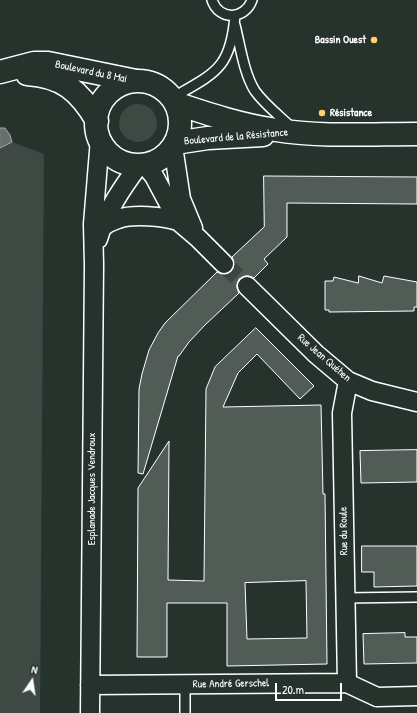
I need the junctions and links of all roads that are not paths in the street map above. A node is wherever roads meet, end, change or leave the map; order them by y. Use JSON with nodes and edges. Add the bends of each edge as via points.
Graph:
{"nodes":[{"id":1,"x":212,"y":0,"type":"edge"},
{"id":2,"x":252,"y":0,"type":"edge"},
{"id":3,"x":236,"y":15,"type":"junction"},
{"id":4,"x":235,"y":26,"type":"junction"},
{"id":5,"x":0,"y":72,"type":"edge"},
{"id":6,"x":136,"y":82,"type":"junction"},
{"id":7,"x":174,"y":100,"type":"junction"},
{"id":8,"x":98,"y":130,"type":"junction"},
{"id":9,"x":297,"y":132,"type":"junction"},
{"id":10,"x":417,"y":134,"type":"edge"},
{"id":11,"x":174,"y":144,"type":"junction"},
{"id":12,"x":142,"y":164,"type":"junction"},
{"id":13,"x":178,"y":221,"type":"junction"},
{"id":14,"x":101,"y":228,"type":"junction"},
{"id":15,"x":198,"y":238,"type":"junction"},
{"id":16,"x":224,"y":264,"type":"tunnel mouth"},
{"id":17,"x":94,"y":266,"type":"junction"},
{"id":18,"x":247,"y":286,"type":"tunnel mouth"},
{"id":19,"x":348,"y":380,"type":"junction"},
{"id":20,"x":417,"y":402,"type":"edge"},
{"id":21,"x":417,"y":597,"type":"edge"},
{"id":22,"x":345,"y":598,"type":"junction"},
{"id":23,"x":347,"y":682,"type":"junction"},
{"id":24,"x":186,"y":684,"type":"junction"},
{"id":25,"x":90,"y":685,"type":"junction"},
{"id":26,"x":417,"y":696,"type":"edge"},
{"id":27,"x":377,"y":705,"type":"edge"},
{"id":28,"x":90,"y":713,"type":"edge"},
{"id":29,"x":185,"y":713,"type":"edge"}],
"edges":[{"from":1,"to":3,"type":"lane","via":[[219,11]]},
{"from":2,"to":3,"type":"lane","via":[[246,10]]},
{"from":3,"to":4,"type":"lane"},
{"from":4,"to":7,"type":"lane","via":[[229,51],[222,64]]},
{"from":4,"to":9,"type":"lane","via":[[252,86]]},
{"from":5,"to":6,"type":"street","name":"Boulevard du 8 Mai","via":[[48,63]]},
{"from":5,"to":8,"type":"street","name":"Boulevard du 8 Mai","via":[[45,76],[64,83],[83,100]]},
{"from":6,"to":7,"type":"street","via":[[158,86]]},
{"from":6,"to":8,"type":"street","via":[[122,84],[104,99],[100,108]]},
{"from":7,"to":9,"type":"street","name":"Boulevard de la Résistance","via":[[220,118]]},
{"from":7,"to":11,"type":"street","via":[[178,110],[180,131]]},
{"from":8,"to":12,"type":"street","via":[[104,147],[114,156],[126,163]]},
{"from":8,"to":17,"type":"street","name":"Esplanade Jacques Vendroux","via":[[93,224]]},
{"from":9,"to":10,"type":"street","name":"Boulevard de la Résistance"},
{"from":9,"to":11,"type":"street","name":"Boulevard de la Résistance","via":[[208,138]]},
{"from":11,"to":12,"type":"street","via":[[159,159]]},
{"from":11,"to":15,"type":"street","via":[[181,199]]},
{"from":12,"to":13,"type":"street","via":[[151,171]]},
{"from":12,"to":14,"type":"street","name":"Esplanade Jacques Vendroux","via":[[117,195]]},
{"from":13,"to":14,"type":"street","via":[[163,217],[127,217]]},
{"from":13,"to":15,"type":"street"},
{"from":14,"to":17,"type":"street","name":"Esplanade Jacques Vendroux"},
{"from":15,"to":16,"type":"street"},
{"from":17,"to":25,"type":"street","name":"Esplanade Jacques Vendroux"},
{"from":18,"to":19,"type":"street","name":"Rue Jean Quéhen","via":[[316,354]]},
{"from":19,"to":20,"type":"street","name":"Rue Jean Quéhen","via":[[372,391]]},
{"from":19,"to":22,"type":"street","name":"Rue du Roule","via":[[342,413]]},
{"from":21,"to":22,"type":"lane"},
{"from":22,"to":23,"type":"street","name":"Rue du Roule"},
{"from":23,"to":24,"type":"street","name":"Rue André Gerschel"},
{"from":23,"to":27,"type":"street","name":"Rue André Gerschel"},
{"from":24,"to":25,"type":"street","name":"Rue André Gerschel"},
{"from":24,"to":29,"type":"lane"},
{"from":25,"to":28,"type":"street","name":"Esplanade Jacques Vendroux"},
{"from":26,"to":27,"type":"street","name":"Rue André Gerschel"}]}
